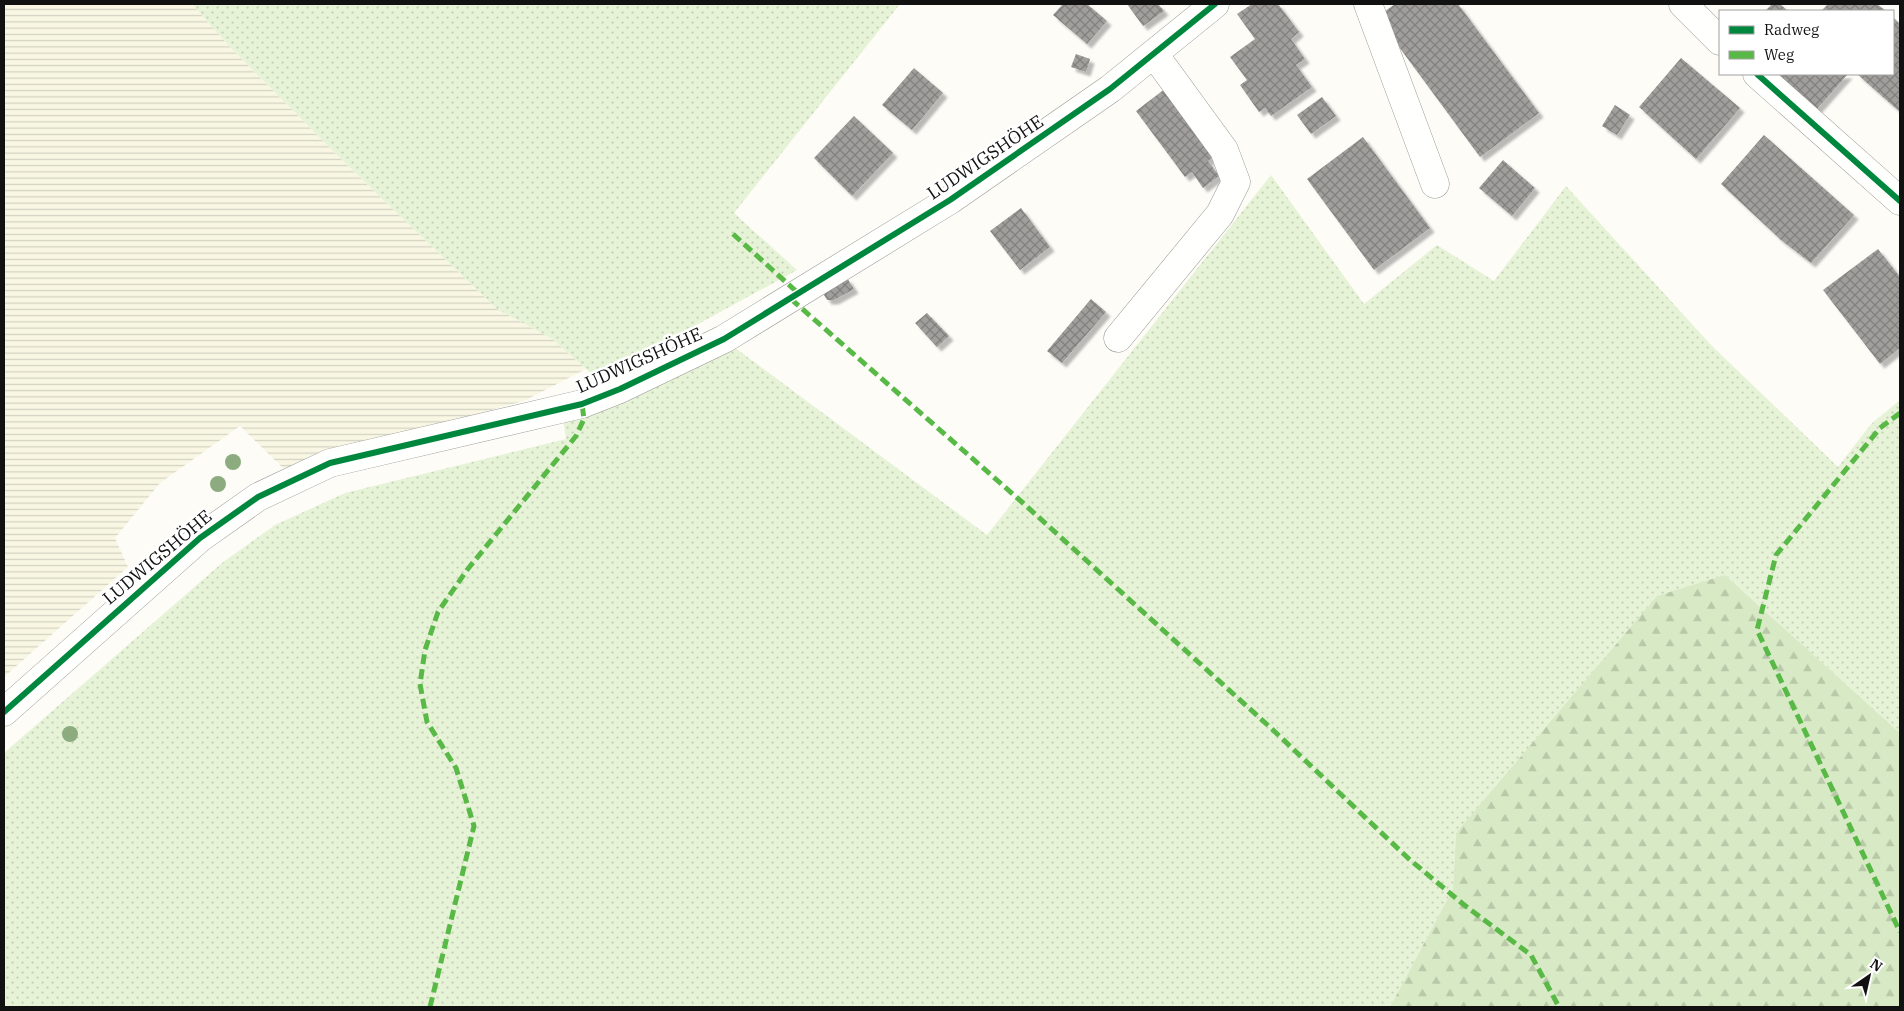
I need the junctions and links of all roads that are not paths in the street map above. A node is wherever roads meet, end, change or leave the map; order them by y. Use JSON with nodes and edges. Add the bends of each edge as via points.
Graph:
{"nodes":[{"id":1,"x":1215,"y":4,"type":"edge"},
{"id":2,"x":1368,"y":4,"type":"edge"},
{"id":3,"x":1683,"y":4,"type":"edge"},
{"id":4,"x":1719,"y":40,"type":"edge"},
{"id":5,"x":1154,"y":54,"type":"junction"},
{"id":6,"x":1757,"y":75,"type":"edge"},
{"id":7,"x":1435,"y":184,"type":"dead end"},
{"id":8,"x":1900,"y":201,"type":"edge"},
{"id":9,"x":1118,"y":338,"type":"dead end"},
{"id":10,"x":4,"y":712,"type":"edge"}],
"edges":[{"from":1,"to":5,"type":"street","name":"LUDWIGSHÖHE"},
{"from":2,"to":7,"type":"street"},
{"from":3,"to":4,"type":"street"},
{"from":5,"to":9,"type":"street","via":[[1224,150],[1236,182],[1220,214]]},
{"from":5,"to":10,"type":"street","name":"LUDWIGSHÖHE","via":[[950,200],[724,339],[582,404],[330,463],[258,497],[200,538]]},
{"from":6,"to":8,"type":"street"}]}
